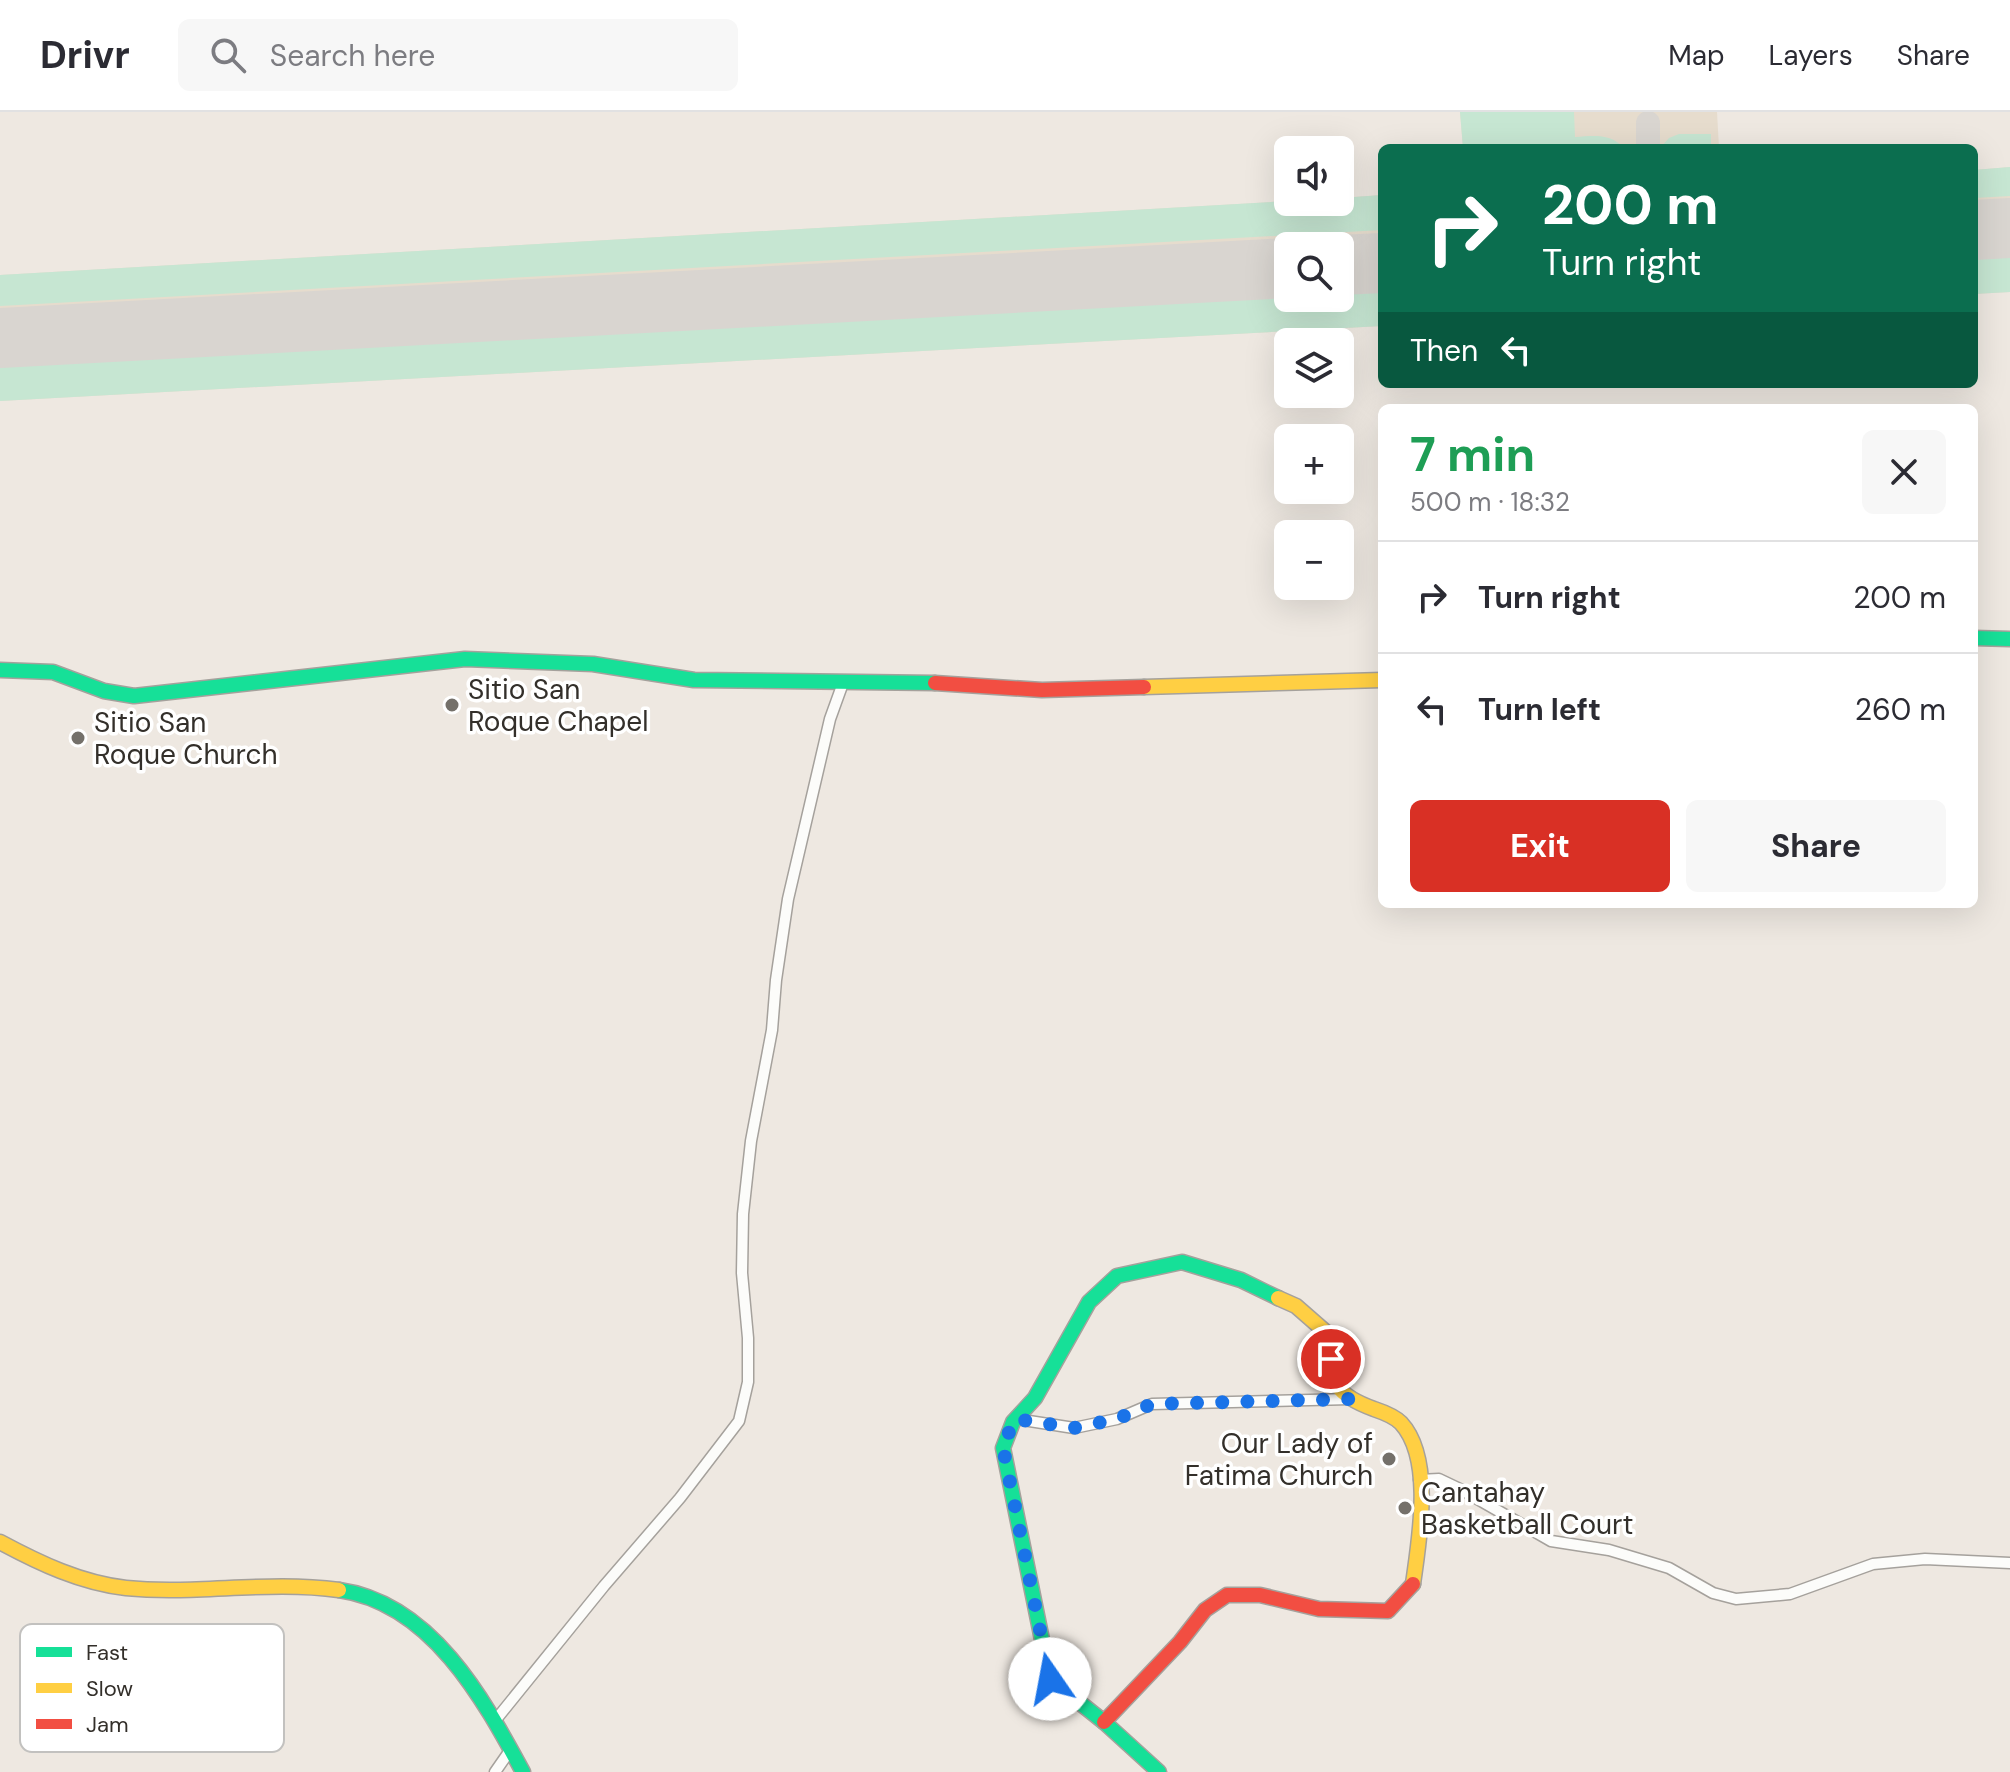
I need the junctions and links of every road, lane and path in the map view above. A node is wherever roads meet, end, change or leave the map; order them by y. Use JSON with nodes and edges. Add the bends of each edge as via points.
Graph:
{"nodes":[{"id":1,"x":1978,"y":638,"type":"edge"},
{"id":2,"x":2010,"y":639,"type":"edge"},
{"id":3,"x":0,"y":670,"type":"edge"},
{"id":4,"x":1378,"y":680,"type":"edge"},
{"id":5,"x":843,"y":683,"type":"junction"},
{"id":6,"x":1350,"y":1399,"type":"junction"},
{"id":7,"x":1016,"y":1419,"type":"junction"},
{"id":8,"x":1419,"y":1480,"type":"junction"},
{"id":9,"x":0,"y":1542,"type":"edge"},
{"id":10,"x":2010,"y":1563,"type":"edge"},
{"id":11,"x":494,"y":1722,"type":"junction"},
{"id":12,"x":1104,"y":1722,"type":"junction"},
{"id":13,"x":511,"y":1749,"type":"junction"},
{"id":14,"x":495,"y":1772,"type":"edge"},
{"id":15,"x":523,"y":1772,"type":"edge"},
{"id":16,"x":1159,"y":1772,"type":"edge"}],
"edges":[{"from":1,"to":2,"type":"street"},
{"from":3,"to":5,"type":"street","via":[[53,672],[134,696],[465,659],[593,664],[694,680]]},
{"from":4,"to":5,"type":"street","via":[[1042,690]]},
{"from":5,"to":11,"type":"street","via":[[788,899],[751,1141],[742,1273],[748,1382],[739,1421]]},
{"from":6,"to":7,"type":"street","via":[[1152,1404],[1117,1419],[1074,1428]]},
{"from":6,"to":7,"type":"street","via":[[1334,1383],[1328,1334],[1296,1306],[1241,1280],[1182,1262],[1117,1276],[1089,1302],[1035,1398]]},
{"from":6,"to":8,"type":"street","via":[[1400,1421],[1413,1441]]},
{"from":7,"to":12,"type":"street","via":[[1003,1448],[1050,1679]]},
{"from":8,"to":10,"type":"street","via":[[1439,1479],[1551,1541],[1669,1568],[1713,1593],[1736,1599],[1790,1594],[1873,1564],[1925,1559]]},
{"from":8,"to":12,"type":"street","via":[[1413,1587],[1388,1611],[1319,1609],[1260,1595],[1227,1595],[1205,1610]]},
{"from":9,"to":11,"type":"street","via":[[74,1576],[123,1587],[324,1585],[368,1595],[410,1618],[436,1641]]},
{"from":11,"to":13,"type":"street"},
{"from":12,"to":16,"type":"street"},
{"from":13,"to":14,"type":"street"},
{"from":13,"to":15,"type":"street"}]}
